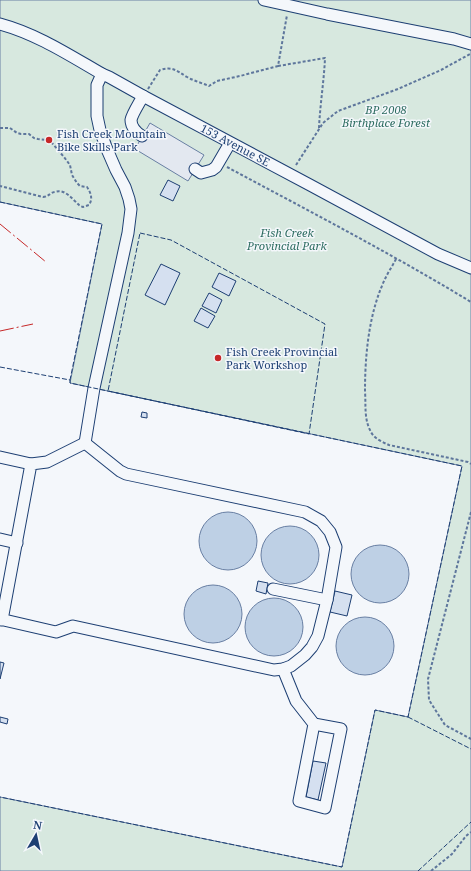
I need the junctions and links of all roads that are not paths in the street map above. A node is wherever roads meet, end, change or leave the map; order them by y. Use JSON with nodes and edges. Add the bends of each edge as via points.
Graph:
{"nodes":[{"id":1,"x":264,"y":0,"type":"edge"},
{"id":2,"x":0,"y":24,"type":"edge"},
{"id":3,"x":471,"y":44,"type":"edge"},
{"id":4,"x":102,"y":74,"type":"junction"},
{"id":5,"x":143,"y":96,"type":"junction"},
{"id":6,"x":142,"y":136,"type":"dead end"},
{"id":7,"x":230,"y":143,"type":"junction"},
{"id":8,"x":196,"y":169,"type":"dead end"},
{"id":9,"x":471,"y":268,"type":"edge"},
{"id":10,"x":85,"y":443,"type":"junction"},
{"id":11,"x":0,"y":457,"type":"edge"},
{"id":12,"x":31,"y":464,"type":"junction"},
{"id":13,"x":0,"y":539,"type":"edge"},
{"id":14,"x":17,"y":543,"type":"junction"},
{"id":15,"x":273,"y":589,"type":"dead end"},
{"id":16,"x":327,"y":600,"type":"junction"},
{"id":17,"x":1,"y":620,"type":"edge"},
{"id":18,"x":283,"y":669,"type":"junction"},
{"id":19,"x":314,"y":724,"type":"junction"}],
"edges":[{"from":1,"to":3,"type":"lane"},
{"from":2,"to":4,"type":"lane","name":"153 Avenue SE","via":[[52,45]]},
{"from":4,"to":5,"type":"lane","name":"153 Avenue SE"},
{"from":4,"to":10,"type":"lane","via":[[97,85],[98,123],[125,187],[131,218],[94,388]]},
{"from":5,"to":6,"type":"lane","via":[[131,120],[138,134]]},
{"from":5,"to":7,"type":"lane","name":"153 Avenue SE"},
{"from":7,"to":8,"type":"lane","via":[[216,167],[202,173]]},
{"from":7,"to":9,"type":"lane","name":"153 Avenue SE","via":[[438,254]]},
{"from":10,"to":12,"type":"lane","via":[[47,462]]},
{"from":10,"to":16,"type":"lane","via":[[126,474],[305,512],[321,521],[330,532],[336,546]]},
{"from":11,"to":12,"type":"lane"},
{"from":12,"to":14,"type":"lane"},
{"from":13,"to":14,"type":"lane"},
{"from":14,"to":17,"type":"lane"},
{"from":15,"to":16,"type":"lane"},
{"from":16,"to":18,"type":"lane","via":[[318,636],[312,647],[298,661]]},
{"from":17,"to":18,"type":"lane","via":[[56,632],[73,626],[274,670]]},
{"from":18,"to":19,"type":"lane","via":[[296,700]]},
{"from":19,"to":19,"type":"lane","via":[[341,729],[325,808],[299,801]]}]}
